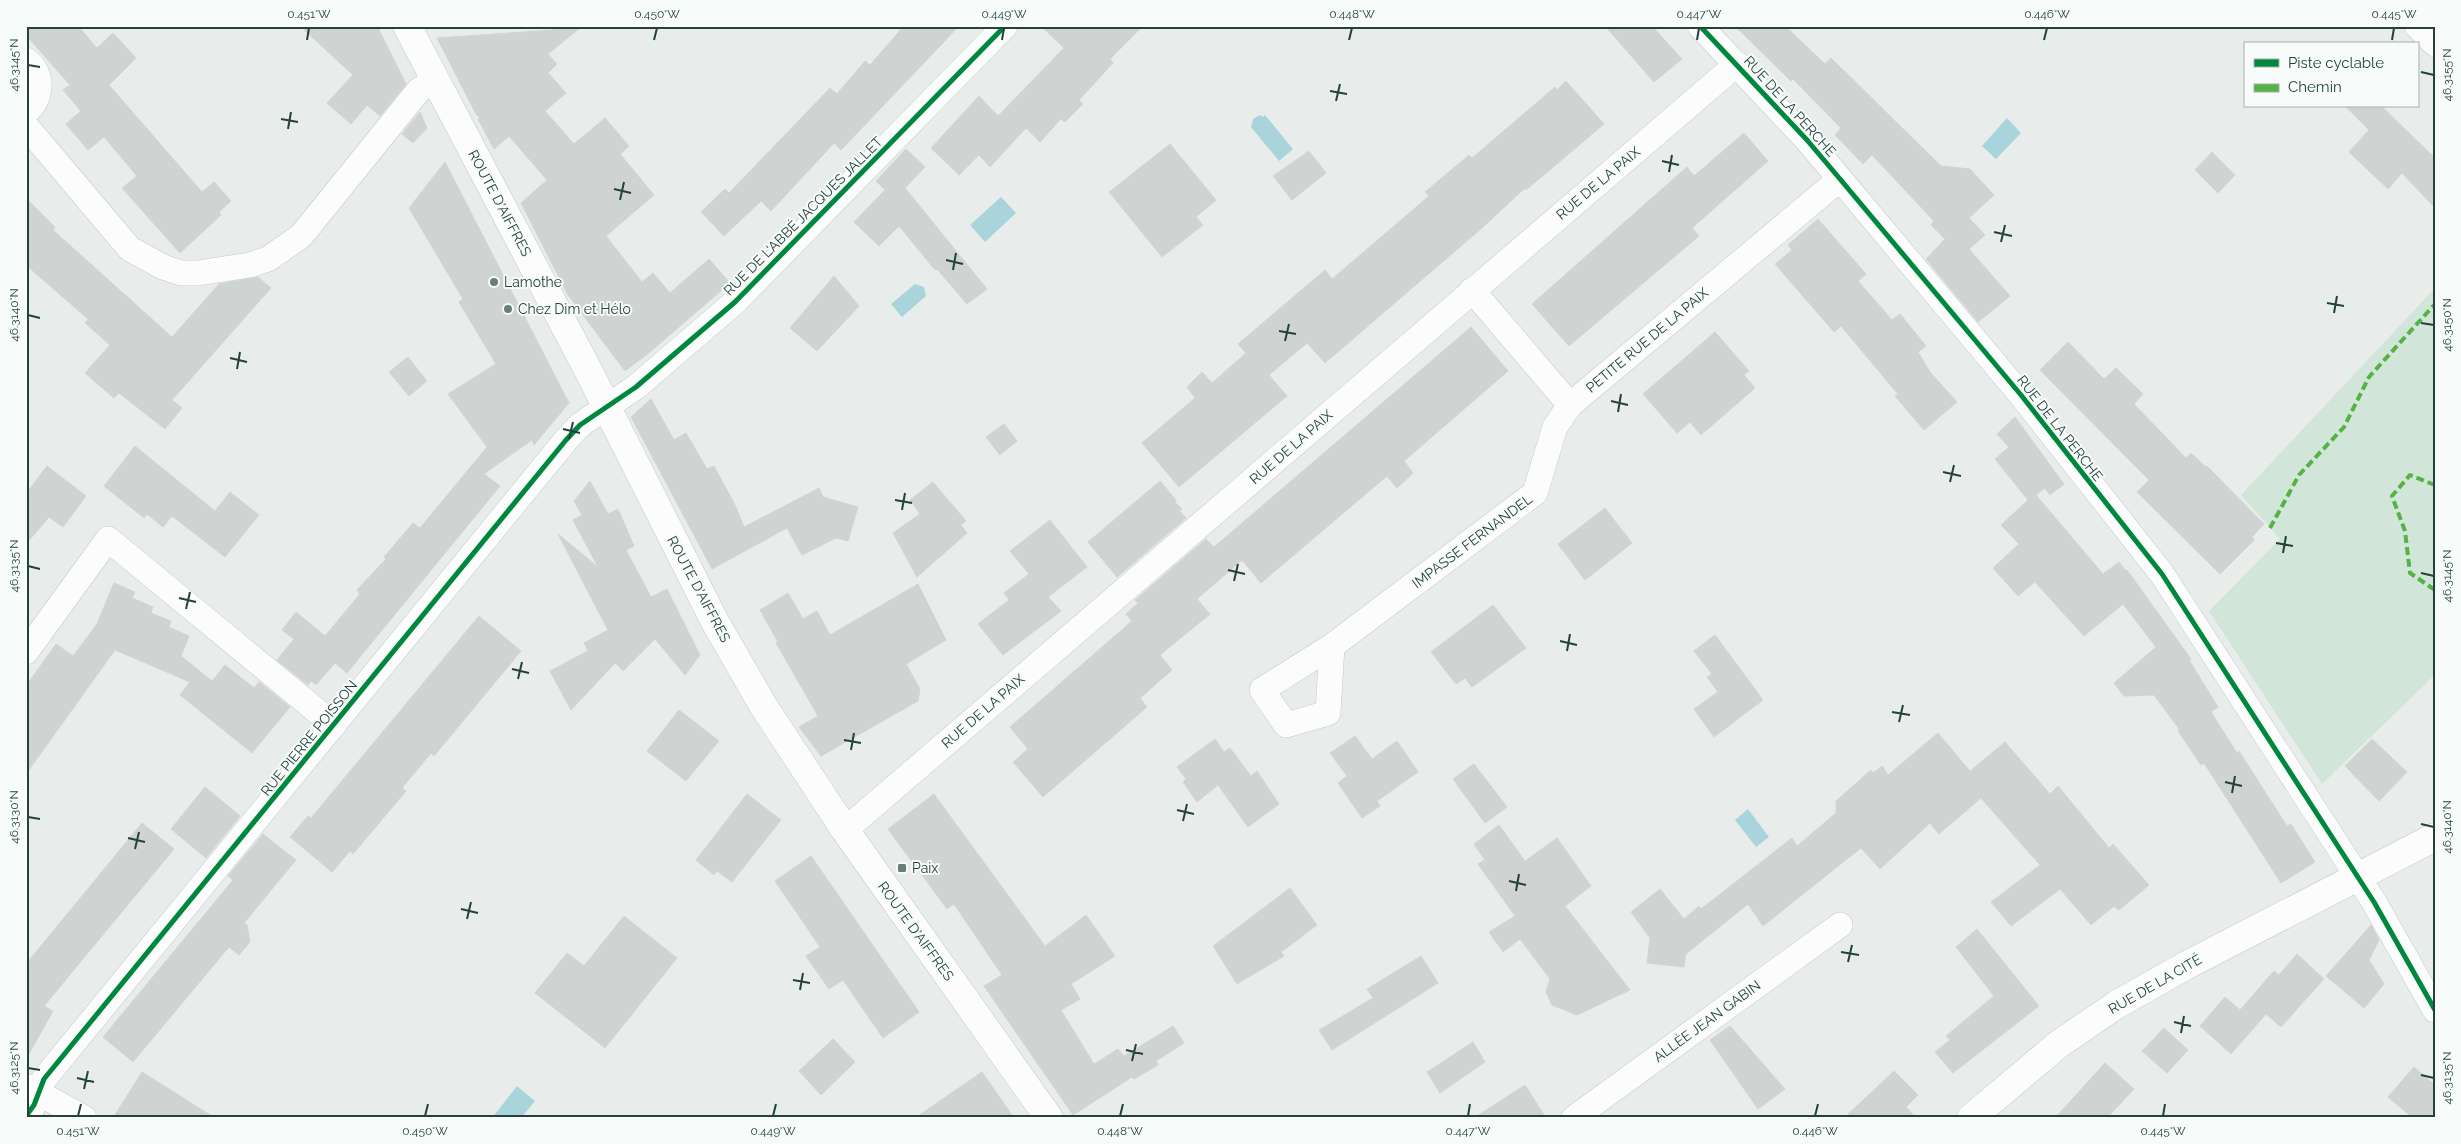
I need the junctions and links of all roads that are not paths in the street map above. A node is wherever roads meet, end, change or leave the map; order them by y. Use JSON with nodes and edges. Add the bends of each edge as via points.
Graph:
{"nodes":[{"id":1,"x":407,"y":26,"type":"edge"},
{"id":2,"x":1005,"y":26,"type":"edge"},
{"id":3,"x":1700,"y":26,"type":"edge"},
{"id":4,"x":2417,"y":26,"type":"edge"},
{"id":5,"x":2435,"y":44,"type":"edge"},
{"id":6,"x":26,"y":60,"type":"edge"},
{"id":7,"x":1737,"y":64,"type":"junction"},
{"id":8,"x":436,"y":80,"type":"junction"},
{"id":9,"x":26,"y":112,"type":"edge"},
{"id":10,"x":26,"y":126,"type":"edge"},
{"id":11,"x":1840,"y":178,"type":"junction"},
{"id":12,"x":1472,"y":290,"type":"junction"},
{"id":13,"x":1570,"y":405,"type":"junction"},
{"id":14,"x":606,"y":408,"type":"junction"},
{"id":15,"x":1332,"y":646,"type":"dead end"},
{"id":16,"x":26,"y":652,"type":"edge"},
{"id":17,"x":334,"y":725,"type":"junction"},
{"id":18,"x":845,"y":830,"type":"junction"},
{"id":19,"x":2435,"y":838,"type":"edge"},
{"id":20,"x":2357,"y":878,"type":"junction"},
{"id":21,"x":1840,"y":925,"type":"dead end"},
{"id":22,"x":2435,"y":1010,"type":"edge"},
{"id":23,"x":33,"y":1088,"type":"edge"},
{"id":24,"x":26,"y":1116,"type":"edge"},
{"id":25,"x":84,"y":1118,"type":"edge"},
{"id":26,"x":1049,"y":1118,"type":"edge"},
{"id":27,"x":1574,"y":1118,"type":"edge"},
{"id":28,"x":1970,"y":1118,"type":"edge"}],
"edges":[{"from":1,"to":8,"type":"main road","name":"ROUTE D'AIFFRES"},
{"from":2,"to":14,"type":"street","name":"RUE DE L'ABBÉ JACQUES JALLET","via":[[736,302]]},
{"from":3,"to":7,"type":"street","name":"RUE DE LA PERCHE"},
{"from":4,"to":5,"type":"street"},
{"from":6,"to":9,"type":"street","via":[[36,72],[39,93]]},
{"from":7,"to":11,"type":"street","name":"RUE DE LA PERCHE"},
{"from":7,"to":12,"type":"street","name":"RUE DE LA PAIX"},
{"from":8,"to":10,"type":"street","via":[[419,90],[300,236],[268,259],[198,273],[181,273],[163,267],[130,249]]},
{"from":8,"to":14,"type":"main road","name":"ROUTE D'AIFFRES"},
{"from":11,"to":13,"type":"street","name":"PETITE RUE DE LA PAIX"},
{"from":11,"to":20,"type":"street","name":"RUE DE LA PERCHE","via":[[2021,395],[2162,574]]},
{"from":12,"to":13,"type":"street"},
{"from":12,"to":18,"type":"street","name":"RUE DE LA PAIX"},
{"from":13,"to":15,"type":"street","name":"IMPASSE FERNANDEL","via":[[1555,427],[1536,493]]},
{"from":14,"to":17,"type":"street","name":"RUE PIERRE POISSON","via":[[580,425],[566,440]]},
{"from":14,"to":18,"type":"main road","name":"ROUTE D'AIFFRES","via":[[714,620],[764,707]]},
{"from":16,"to":17,"type":"street","via":[[108,538]]},
{"from":17,"to":23,"type":"street","name":"RUE PIERRE POISSON"},
{"from":18,"to":26,"type":"main road","name":"ROUTE D'AIFFRES"},
{"from":19,"to":20,"type":"main road","name":"RUE DE LA CITÉ"},
{"from":20,"to":22,"type":"street","name":"RUE DE LA PERCHE"},
{"from":20,"to":28,"type":"main road","name":"RUE DE LA CITÉ","via":[[2116,1005],[2059,1044]]},
{"from":21,"to":27,"type":"street","name":"ALLÉE JEAN GABIN"},
{"from":23,"to":24,"type":"street","name":"RUE PIERRE POISSON"},
{"from":23,"to":25,"type":"street"}]}
